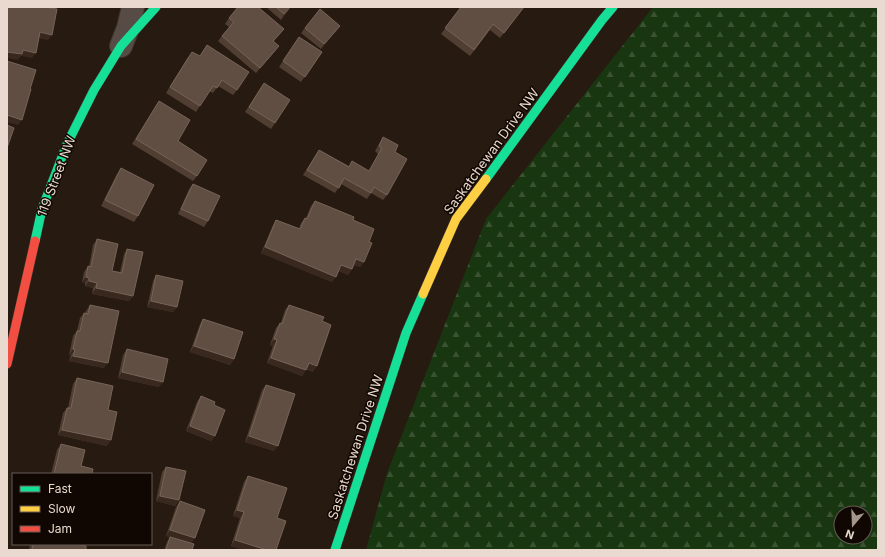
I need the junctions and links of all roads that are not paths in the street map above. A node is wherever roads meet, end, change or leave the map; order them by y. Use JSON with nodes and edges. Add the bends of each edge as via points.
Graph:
{"nodes":[{"id":1,"x":133,"y":7,"type":"edge"},
{"id":2,"x":156,"y":7,"type":"edge"},
{"id":3,"x":613,"y":7,"type":"edge"},
{"id":4,"x":121,"y":46,"type":"junction"},
{"id":5,"x":7,"y":364,"type":"edge"},
{"id":6,"x":335,"y":550,"type":"edge"}],
"edges":[{"from":1,"to":4,"type":"street","name":"119 Street NW"},
{"from":2,"to":4,"type":"street","name":"119 Street NW"},
{"from":3,"to":6,"type":"street","name":"Saskatchewan Drive NW","via":[[456,219],[406,333]]},
{"from":4,"to":5,"type":"street","name":"119 Street NW","via":[[94,90],[67,144],[42,209]]}]}
